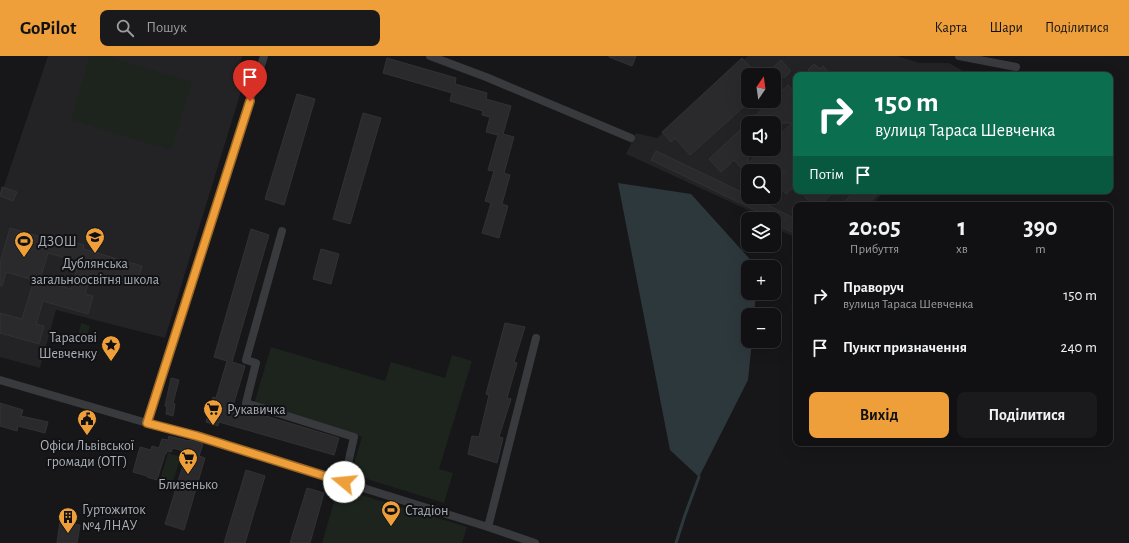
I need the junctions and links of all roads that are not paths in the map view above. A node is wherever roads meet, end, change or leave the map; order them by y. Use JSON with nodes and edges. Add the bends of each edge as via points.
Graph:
{"nodes":[{"id":1,"x":264,"y":56,"type":"edge"},
{"id":2,"x":430,"y":56,"type":"edge"},
{"id":3,"x":959,"y":56,"type":"edge"},
{"id":4,"x":1016,"y":67,"type":"dead end"},
{"id":5,"x":631,"y":138,"type":"dead end"},
{"id":6,"x":282,"y":231,"type":"dead end"},
{"id":7,"x":536,"y":338,"type":"dead end"},
{"id":8,"x":0,"y":380,"type":"edge"},
{"id":9,"x":147,"y":423,"type":"junction"},
{"id":10,"x":344,"y":482,"type":"junction"},
{"id":11,"x":488,"y":527,"type":"junction"},
{"id":12,"x":535,"y":543,"type":"edge"}],
"edges":[{"from":1,"to":9,"type":"street"},
{"from":2,"to":5,"type":"street"},
{"from":3,"to":4,"type":"street"},
{"from":6,"to":10,"type":"street","via":[[246,360],[256,363],[246,403],[354,437]]},
{"from":7,"to":11,"type":"street"},
{"from":8,"to":9,"type":"street"},
{"from":9,"to":10,"type":"street"},
{"from":10,"to":11,"type":"street"},
{"from":11,"to":12,"type":"street"}]}
